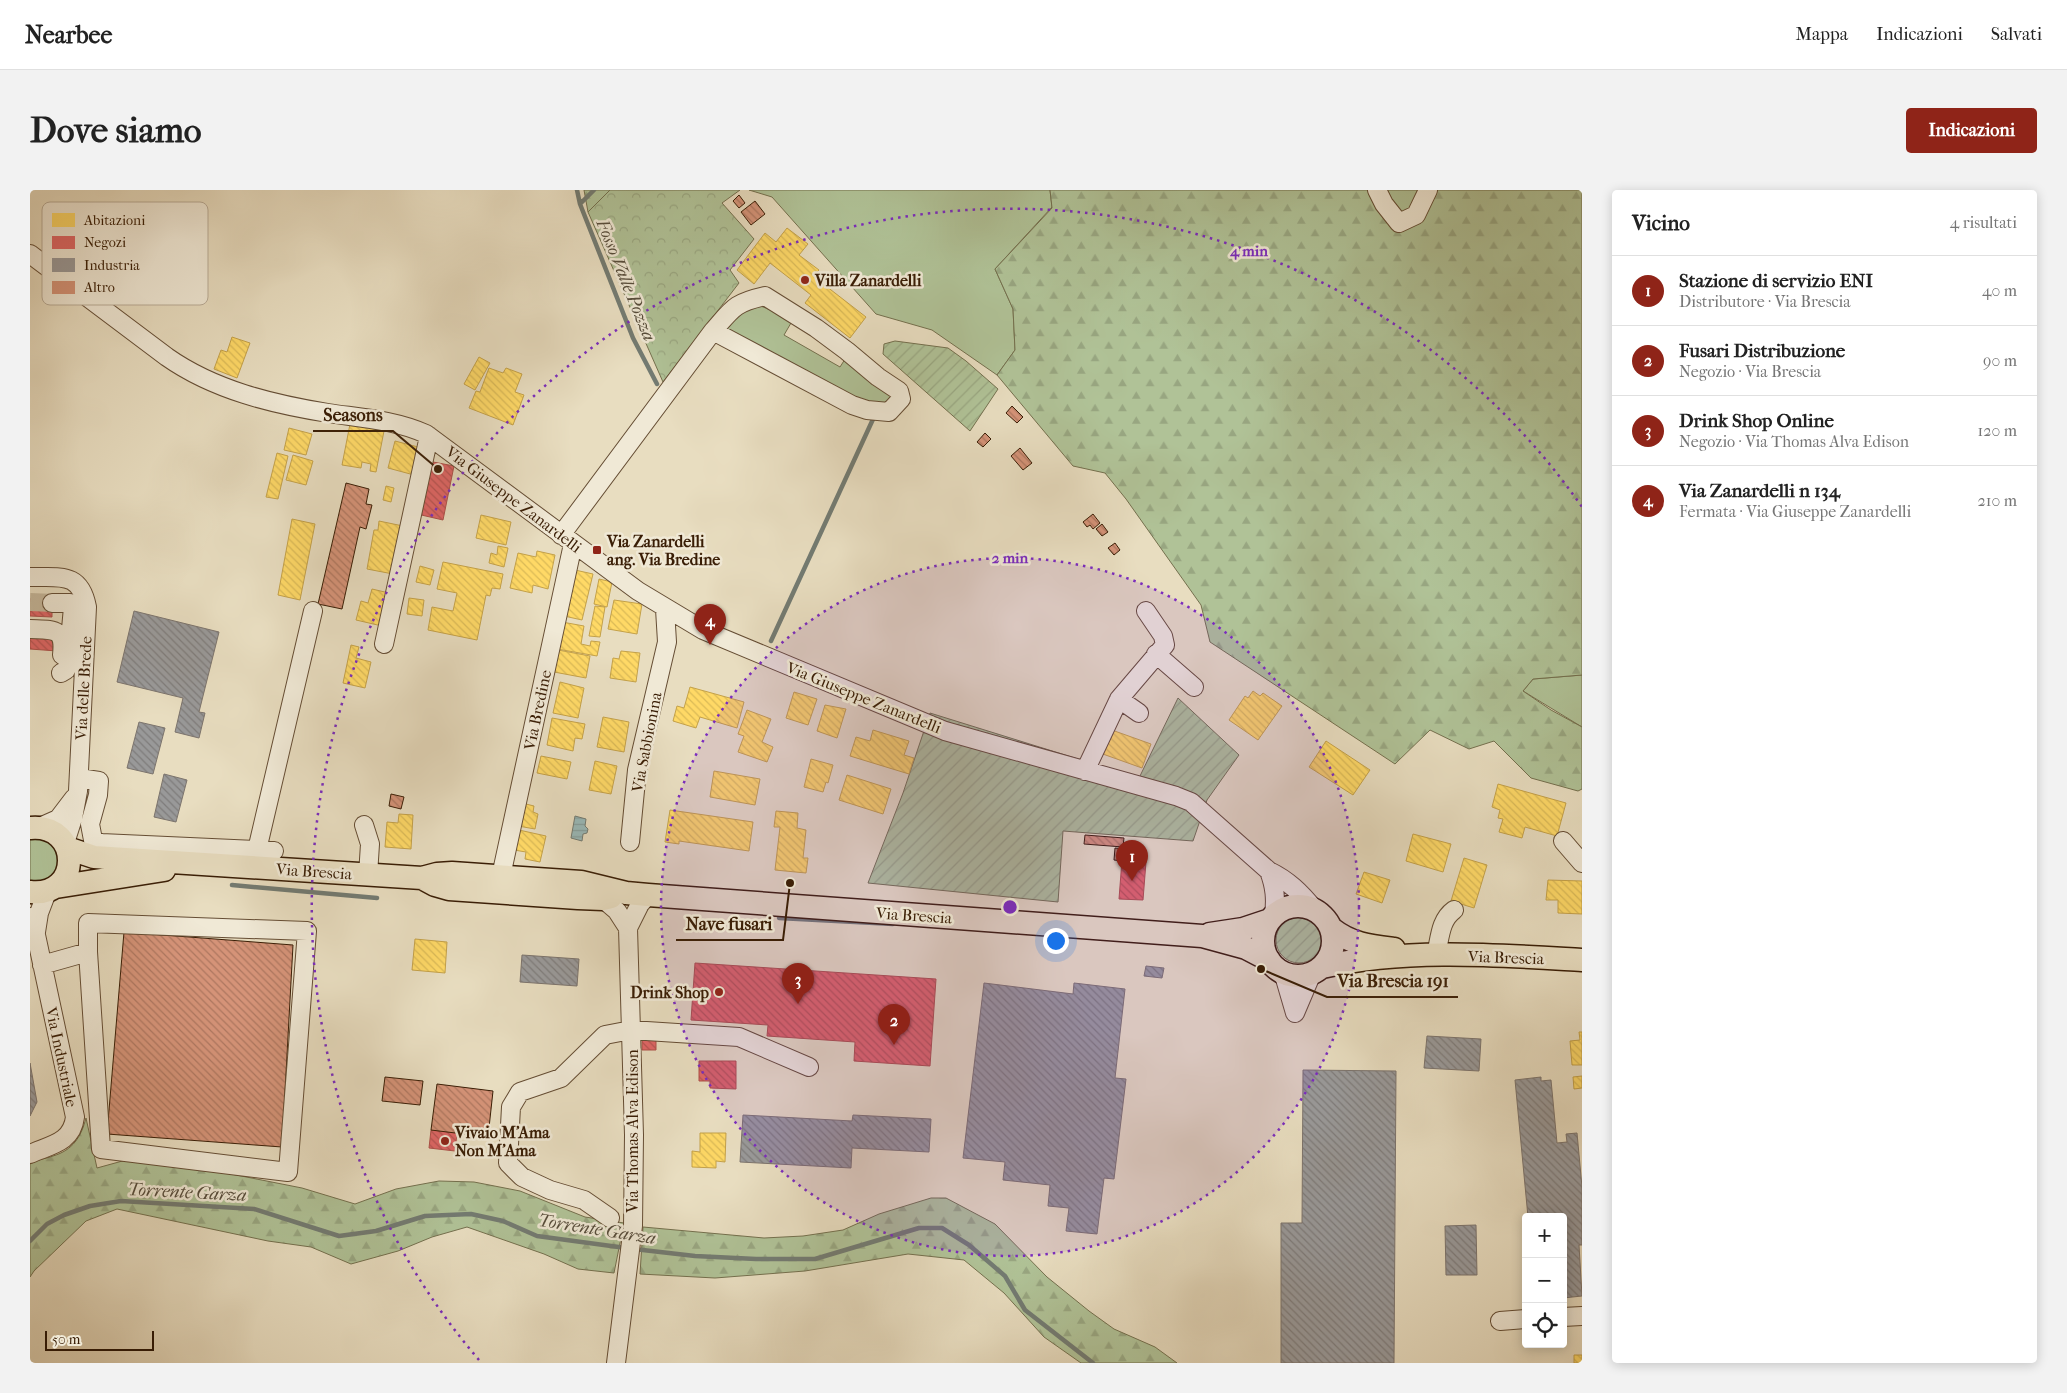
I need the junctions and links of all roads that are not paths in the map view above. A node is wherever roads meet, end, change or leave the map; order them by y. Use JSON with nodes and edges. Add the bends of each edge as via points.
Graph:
{"nodes":[{"id":1,"x":1377,"y":190,"type":"edge"},
{"id":2,"x":1428,"y":190,"type":"edge"},
{"id":3,"x":30,"y":254,"type":"edge"},
{"id":4,"x":42,"y":263,"type":"edge"},
{"id":5,"x":97,"y":305,"type":"edge"},
{"id":6,"x":713,"y":331,"type":"junction"},
{"id":7,"x":430,"y":436,"type":"junction"},
{"id":8,"x":567,"y":539,"type":"junction"},
{"id":9,"x":30,"y":577,"type":"edge"},
{"id":10,"x":52,"y":603,"type":"tunnel mouth"},
{"id":11,"x":665,"y":609,"type":"junction"},
{"id":12,"x":313,"y":611,"type":"dead end"},
{"id":13,"x":1146,"y":612,"type":"dead end"},
{"id":14,"x":689,"y":623,"type":"junction"},
{"id":15,"x":30,"y":629,"type":"edge"},
{"id":16,"x":667,"y":642,"type":"junction"},
{"id":17,"x":384,"y":644,"type":"dead end"},
{"id":18,"x":1156,"y":654,"type":"junction"},
{"id":19,"x":1194,"y":687,"type":"dead end"},
{"id":20,"x":1119,"y":700,"type":"junction"},
{"id":21,"x":1139,"y":713,"type":"dead end"},
{"id":22,"x":1085,"y":770,"type":"junction"},
{"id":23,"x":79,"y":785,"type":"junction"},
{"id":24,"x":35,"y":828,"type":"edge"},
{"id":25,"x":371,"y":828,"type":"dead end"},
{"id":26,"x":1563,"y":841,"type":"dead end"},
{"id":27,"x":630,"y":842,"type":"dead end"},
{"id":28,"x":66,"y":846,"type":"junction"},
{"id":29,"x":205,"y":863,"type":"junction"},
{"id":30,"x":1578,"y":869,"type":"edge"},
{"id":31,"x":1269,"y":871,"type":"junction"},
{"id":32,"x":372,"y":875,"type":"junction"},
{"id":33,"x":501,"y":876,"type":"junction"},
{"id":34,"x":422,"y":878,"type":"junction"},
{"id":35,"x":44,"y":890,"type":"edge"},
{"id":36,"x":637,"y":894,"type":"junction"},
{"id":37,"x":604,"y":899,"type":"junction"},
{"id":38,"x":803,"y":908,"type":"junction"},
{"id":39,"x":1314,"y":910,"type":"junction"},
{"id":40,"x":1454,"y":910,"type":"dead end"},
{"id":41,"x":30,"y":917,"type":"edge"},
{"id":42,"x":1272,"y":917,"type":"junction"},
{"id":43,"x":628,"y":928,"type":"junction"},
{"id":44,"x":1332,"y":929,"type":"junction"},
{"id":45,"x":36,"y":935,"type":"junction"},
{"id":46,"x":1202,"y":936,"type":"junction"},
{"id":47,"x":88,"y":952,"type":"junction"},
{"id":48,"x":1433,"y":954,"type":"junction"},
{"id":49,"x":1582,"y":960,"type":"edge"},
{"id":50,"x":42,"y":964,"type":"junction"},
{"id":51,"x":1276,"y":966,"type":"junction"},
{"id":52,"x":1317,"y":970,"type":"junction"},
{"id":53,"x":631,"y":1030,"type":"junction"},
{"id":54,"x":809,"y":1067,"type":"dead end"},
{"id":55,"x":30,"y":1154,"type":"edge"},
{"id":56,"x":610,"y":1218,"type":"dead end"},
{"id":57,"x":1582,"y":1316,"type":"edge"},
{"id":58,"x":1567,"y":1317,"type":"edge"},
{"id":59,"x":1522,"y":1319,"type":"edge"},
{"id":60,"x":1500,"y":1321,"type":"dead end"},
{"id":61,"x":616,"y":1363,"type":"edge"}],
"edges":[{"from":1,"to":2,"type":"street","via":[[1399,224],[1416,215]]},
{"from":3,"to":4,"type":"street","name":"Via Giuseppe Zanardelli"},
{"from":5,"to":7,"type":"street","name":"Via Giuseppe Zanardelli","via":[[166,357],[208,382],[259,398],[393,422]]},
{"from":6,"to":6,"type":"street","via":[[852,405],[889,412],[901,399],[898,391],[847,350],[765,296],[743,301]]},
{"from":6,"to":8,"type":"street"},
{"from":7,"to":8,"type":"street","name":"Via Giuseppe Zanardelli","via":[[506,489]]},
{"from":7,"to":17,"type":"street"},
{"from":8,"to":11,"type":"street","name":"Via Giuseppe Zanardelli","via":[[621,573]]},
{"from":8,"to":33,"type":"street","name":"Via Bredine"},
{"from":9,"to":23,"type":"street","name":"Via delle Brede","via":[[69,579],[80,586],[84,594],[87,607]]},
{"from":10,"to":15,"type":"street","via":[[70,603],[73,607],[66,670],[61,673],[63,644],[58,632]]},
{"from":11,"to":14,"type":"street","name":"Via Giuseppe Zanardelli"},
{"from":11,"to":16,"type":"street","name":"Via Sabbionina"},
{"from":12,"to":23,"type":"street","via":[[266,851],[101,843],[93,840],[90,824],[99,781]]},
{"from":13,"to":18,"type":"street","via":[[1165,640],[1165,645]]},
{"from":14,"to":16,"type":"street"},
{"from":14,"to":22,"type":"street","name":"Via Giuseppe Zanardelli","via":[[945,731]]},
{"from":16,"to":27,"type":"street","name":"Via Sabbionina","via":[[637,770]]},
{"from":18,"to":19,"type":"street"},
{"from":18,"to":20,"type":"street"},
{"from":20,"to":21,"type":"street"},
{"from":20,"to":22,"type":"street"},
{"from":22,"to":31,"type":"street","name":"Via Giuseppe Zanardelli","via":[[1191,802]]},
{"from":23,"to":24,"type":"street","via":[[68,808],[58,819]]},
{"from":23,"to":28,"type":"street","name":"Via delle Brede"},
{"from":24,"to":28,"type":"main road","name":"Via Brescia","via":[[54,832]]},
{"from":25,"to":32,"type":"street"},
{"from":26,"to":30,"type":"street"},
{"from":28,"to":29,"type":"main road","name":"Via Brescia","via":[[94,857]]},
{"from":28,"to":35,"type":"main road","via":[[69,856],[67,874]]},
{"from":29,"to":32,"type":"main road","name":"Via Brescia"},
{"from":29,"to":35,"type":"main road","name":"Via Brescia"},
{"from":31,"to":39,"type":"street","name":"Via Giuseppe Zanardelli","via":[[1284,878]]},
{"from":31,"to":42,"type":"street","via":[[1275,893]]},
{"from":32,"to":34,"type":"main road","name":"Via Brescia"},
{"from":33,"to":34,"type":"main road","name":"Via Brescia","via":[[452,873]]},
{"from":33,"to":36,"type":"main road","name":"Via Brescia","via":[[582,882]]},
{"from":34,"to":37,"type":"main road","name":"Via Brescia","via":[[449,889]]},
{"from":35,"to":45,"type":"street","name":"Via Industriale"},
{"from":36,"to":37,"type":"main road","name":"Via Brescia"},
{"from":36,"to":38,"type":"main road","name":"Via Brescia"},
{"from":36,"to":43,"type":"street","name":"Via Thomas Alva Edison","via":[[640,904]]},
{"from":37,"to":43,"type":"street"},
{"from":38,"to":43,"type":"street","via":[[771,911],[662,903],[654,905]]},
{"from":38,"to":46,"type":"main road","name":"Via Brescia"},
{"from":39,"to":42,"type":"main road","name":"Via Brescia","via":[[1293,906]]},
{"from":39,"to":44,"type":"main road","name":"Via Brescia"},
{"from":40,"to":48,"type":"street","via":[[1443,922]]},
{"from":41,"to":45,"type":"street","name":"Via Industriale"},
{"from":42,"to":46,"type":"main road","name":"Via Brescia","via":[[1243,929]]},
{"from":42,"to":51,"type":"main road","via":[[1263,940],[1265,950]]},
{"from":43,"to":53,"type":"street","name":"Via Thomas Alva Edison"},
{"from":44,"to":48,"type":"main road","name":"Via Brescia","via":[[1345,939],[1370,946]]},
{"from":44,"to":52,"type":"main road","via":[[1332,950]]},
{"from":45,"to":50,"type":"street","name":"Via Industriale"},
{"from":46,"to":51,"type":"main road","name":"Via Brescia","via":[[1246,948]]},
{"from":47,"to":47,"type":"street","via":[[101,1149],[288,1172],[307,931],[88,923]]},
{"from":47,"to":50,"type":"street"},
{"from":48,"to":49,"type":"main road","name":"Via Brescia"},
{"from":48,"to":52,"type":"main road","name":"Via Brescia","via":[[1339,963]]},
{"from":50,"to":55,"type":"street","name":"Via Industriale","via":[[75,1116],[67,1138]]},
{"from":51,"to":52,"type":"main road","name":"Via Brescia","via":[[1298,976]]},
{"from":51,"to":52,"type":"street","via":[[1295,1014]]},
{"from":53,"to":54,"type":"street","via":[[739,1037]]},
{"from":53,"to":56,"type":"street","via":[[605,1035],[561,1078],[520,1092],[511,1107],[508,1163],[522,1177],[584,1200]]},
{"from":53,"to":61,"type":"street","name":"Via Thomas Alva Edison","via":[[633,1226]]},
{"from":57,"to":58,"type":"street"},
{"from":59,"to":60,"type":"street"}]}
